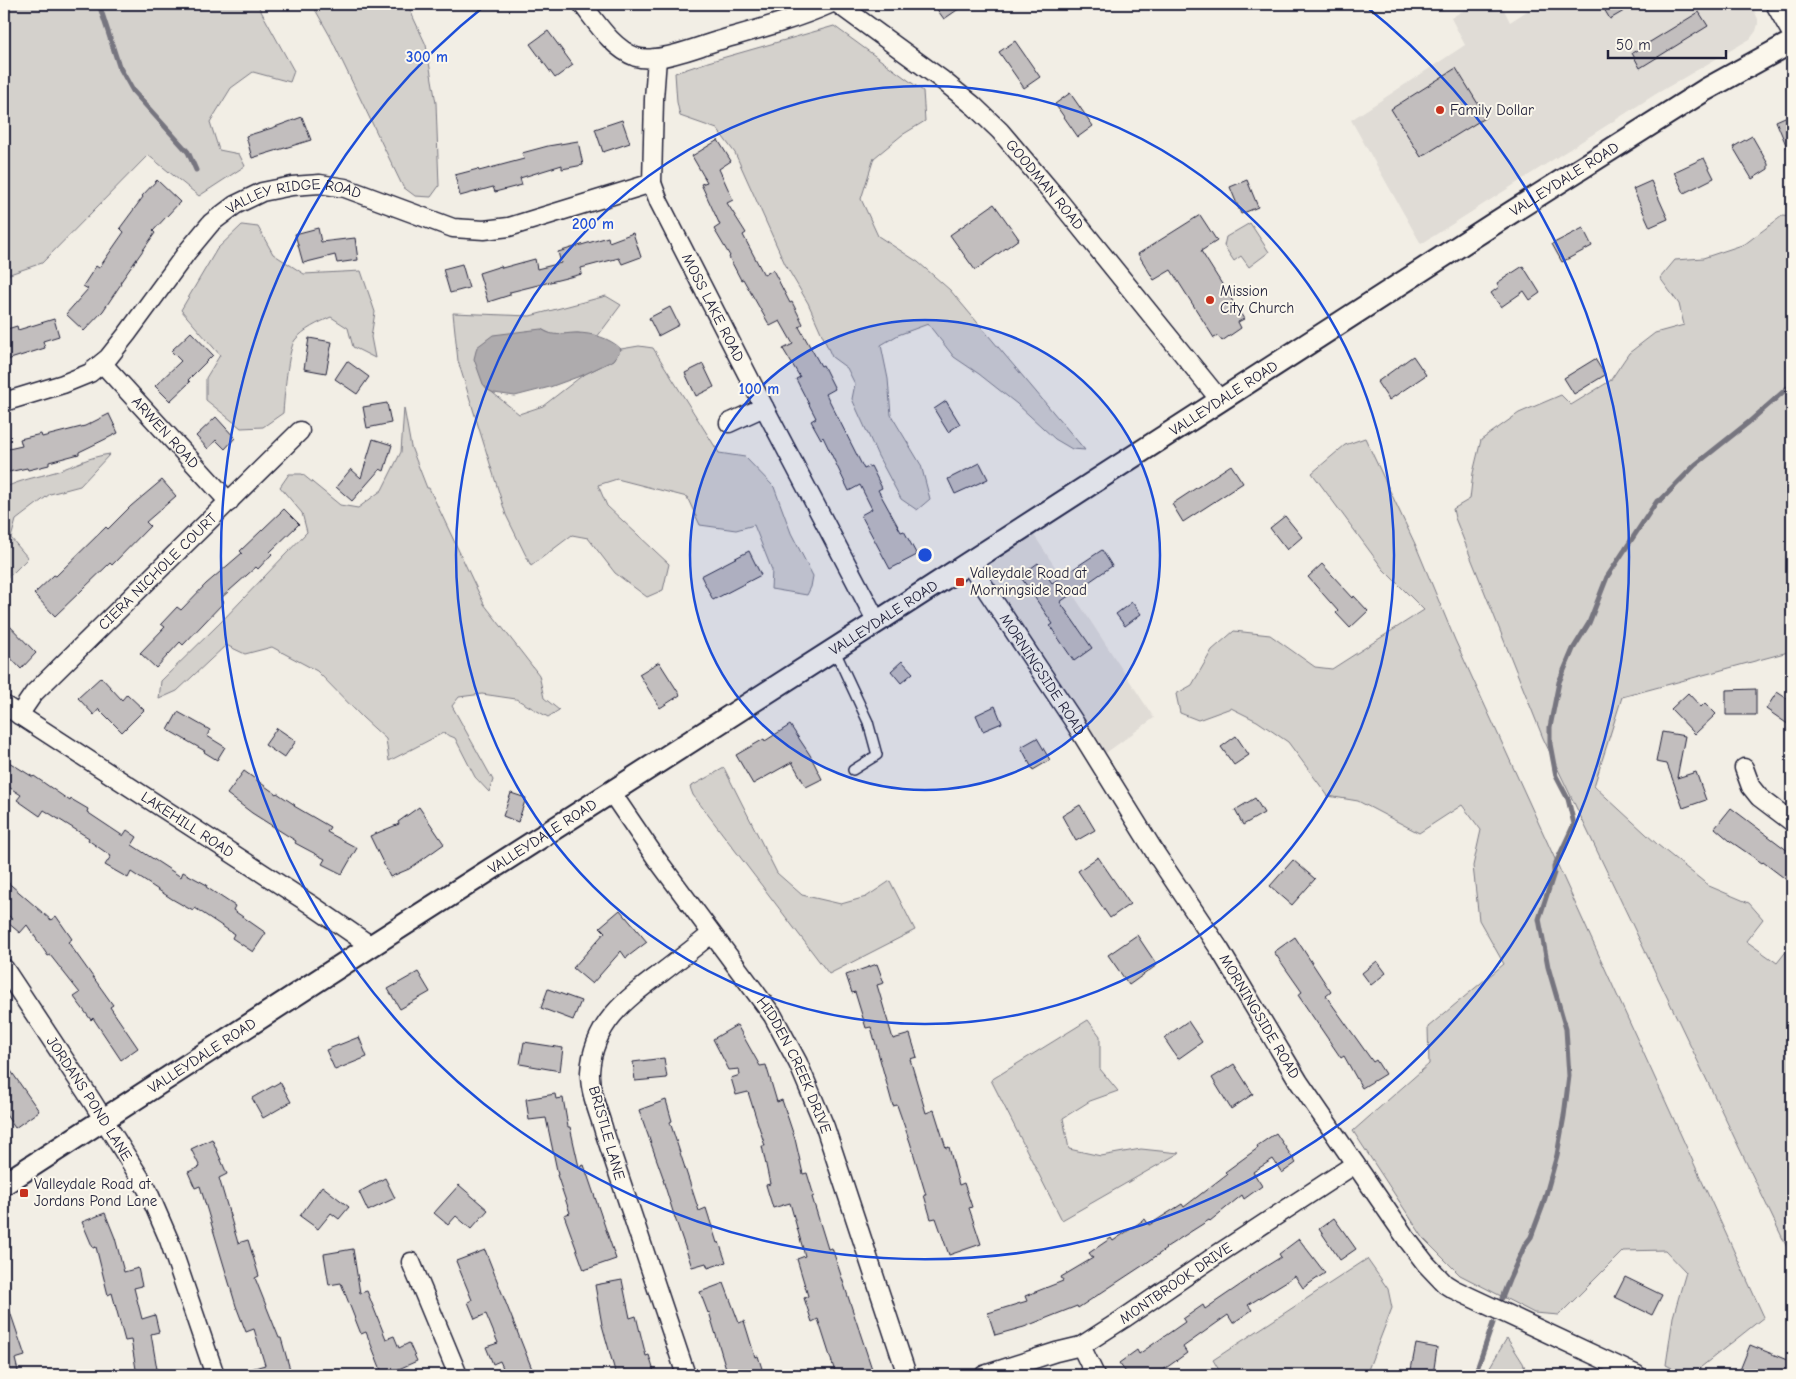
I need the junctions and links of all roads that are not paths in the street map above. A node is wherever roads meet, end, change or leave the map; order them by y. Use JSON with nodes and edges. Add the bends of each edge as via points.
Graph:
{"nodes":[{"id":1,"x":582,"y":4,"type":"edge"},
{"id":2,"x":830,"y":4,"type":"edge"},
{"id":3,"x":838,"y":4,"type":"edge"},
{"id":4,"x":1775,"y":4,"type":"edge"},
{"id":5,"x":1792,"y":34,"type":"edge"},
{"id":6,"x":1792,"y":42,"type":"edge"},
{"id":7,"x":657,"y":58,"type":"junction"},
{"id":8,"x":652,"y":183,"type":"junction"},
{"id":9,"x":102,"y":363,"type":"junction"},
{"id":10,"x":1220,"y":400,"type":"junction"},
{"id":11,"x":4,"y":402,"type":"edge"},
{"id":12,"x":764,"y":407,"type":"junction"},
{"id":13,"x":729,"y":423,"type":"dead end"},
{"id":14,"x":300,"y":430,"type":"dead end"},
{"id":15,"x":229,"y":502,"type":"junction"},
{"id":16,"x":968,"y":562,"type":"junction"},
{"id":17,"x":877,"y":622,"type":"junction"},
{"id":18,"x":834,"y":649,"type":"junction"},
{"id":19,"x":4,"y":706,"type":"edge"},
{"id":20,"x":19,"y":715,"type":"junction"},
{"id":21,"x":1744,"y":768,"type":"dead end"},
{"id":22,"x":853,"y":770,"type":"dead end"},
{"id":23,"x":611,"y":792,"type":"junction"},
{"id":24,"x":1792,"y":822,"type":"edge"},
{"id":25,"x":712,"y":934,"type":"junction"},
{"id":26,"x":370,"y":946,"type":"junction"},
{"id":27,"x":4,"y":968,"type":"edge"},
{"id":28,"x":104,"y":1120,"type":"junction"},
{"id":29,"x":1355,"y":1164,"type":"junction"},
{"id":30,"x":4,"y":1184,"type":"edge"},
{"id":31,"x":411,"y":1262,"type":"dead end"},
{"id":32,"x":1081,"y":1346,"type":"junction"},
{"id":33,"x":215,"y":1375,"type":"edge"},
{"id":34,"x":458,"y":1375,"type":"edge"},
{"id":35,"x":686,"y":1375,"type":"edge"},
{"id":36,"x":907,"y":1375,"type":"edge"},
{"id":37,"x":984,"y":1375,"type":"edge"},
{"id":38,"x":1095,"y":1375,"type":"edge"},
{"id":39,"x":1637,"y":1375,"type":"edge"}],
"edges":[{"from":1,"to":7,"type":"street","via":[[624,51],[637,57]]},
{"from":2,"to":7,"type":"street","via":[[769,26]]},
{"from":3,"to":10,"type":"street","name":"GOODMAN ROAD","via":[[941,79],[1000,130]]},
{"from":4,"to":5,"type":"street"},
{"from":6,"to":10,"type":"street","name":"VALLEYDALE ROAD","via":[[1705,90]]},
{"from":7,"to":8,"type":"street","name":"MOSS LAKE ROAD"},
{"from":8,"to":9,"type":"street","name":"VALLEY RIDGE ROAD","via":[[509,227],[484,230],[453,228],[345,188],[320,184],[262,192],[235,205],[211,223]]},
{"from":8,"to":12,"type":"street","name":"MOSS LAKE ROAD","via":[[668,222]]},
{"from":9,"to":11,"type":"street","name":"VALLEY RIDGE ROAD","via":[[90,373],[63,384]]},
{"from":9,"to":15,"type":"street","name":"ARWEN ROAD"},
{"from":10,"to":16,"type":"street","name":"VALLEYDALE ROAD"},
{"from":12,"to":13,"type":"street"},
{"from":12,"to":17,"type":"street","name":"MOSS LAKE ROAD"},
{"from":14,"to":15,"type":"street","name":"CIERA NICHOLE COURT"},
{"from":15,"to":20,"type":"street","name":"CIERA NICHOLE COURT","via":[[34,693]]},
{"from":16,"to":17,"type":"street","name":"VALLEYDALE ROAD"},
{"from":16,"to":29,"type":"street","name":"MORNINGSIDE ROAD","via":[[1073,720],[1220,950],[1299,1082]]},
{"from":17,"to":18,"type":"street","name":"VALLEYDALE ROAD"},
{"from":18,"to":22,"type":"lane","via":[[868,722],[877,755]]},
{"from":18,"to":23,"type":"street","name":"VALLEYDALE ROAD"},
{"from":19,"to":20,"type":"street","name":"LAKEHILL ROAD"},
{"from":20,"to":26,"type":"street","name":"LAKEHILL ROAD"},
{"from":21,"to":24,"type":"street","via":[[1751,787],[1759,797]]},
{"from":23,"to":25,"type":"street","name":"HIDDEN CREEK DRIVE"},
{"from":23,"to":26,"type":"street","name":"VALLEYDALE ROAD"},
{"from":25,"to":35,"type":"street","name":"BRISTLE LANE","via":[[627,999],[607,1022],[594,1046],[590,1073],[604,1131]]},
{"from":25,"to":36,"type":"street","name":"HIDDEN CREEK DRIVE","via":[[773,1016],[798,1063],[825,1127]]},
{"from":26,"to":28,"type":"street","name":"VALLEYDALE ROAD"},
{"from":27,"to":28,"type":"street","name":"JORDANS POND LANE"},
{"from":28,"to":30,"type":"street","name":"VALLEYDALE ROAD"},
{"from":28,"to":33,"type":"street","name":"JORDANS POND LANE","via":[[159,1214]]},
{"from":29,"to":32,"type":"street","name":"MONTBROOK DRIVE"},
{"from":29,"to":39,"type":"street","name":"MORNINGSIDE ROAD","via":[[1406,1238],[1445,1284]]},
{"from":31,"to":34,"type":"street"},
{"from":32,"to":37,"type":"street","name":"MONTBROOK DRIVE"},
{"from":32,"to":38,"type":"street"}]}
